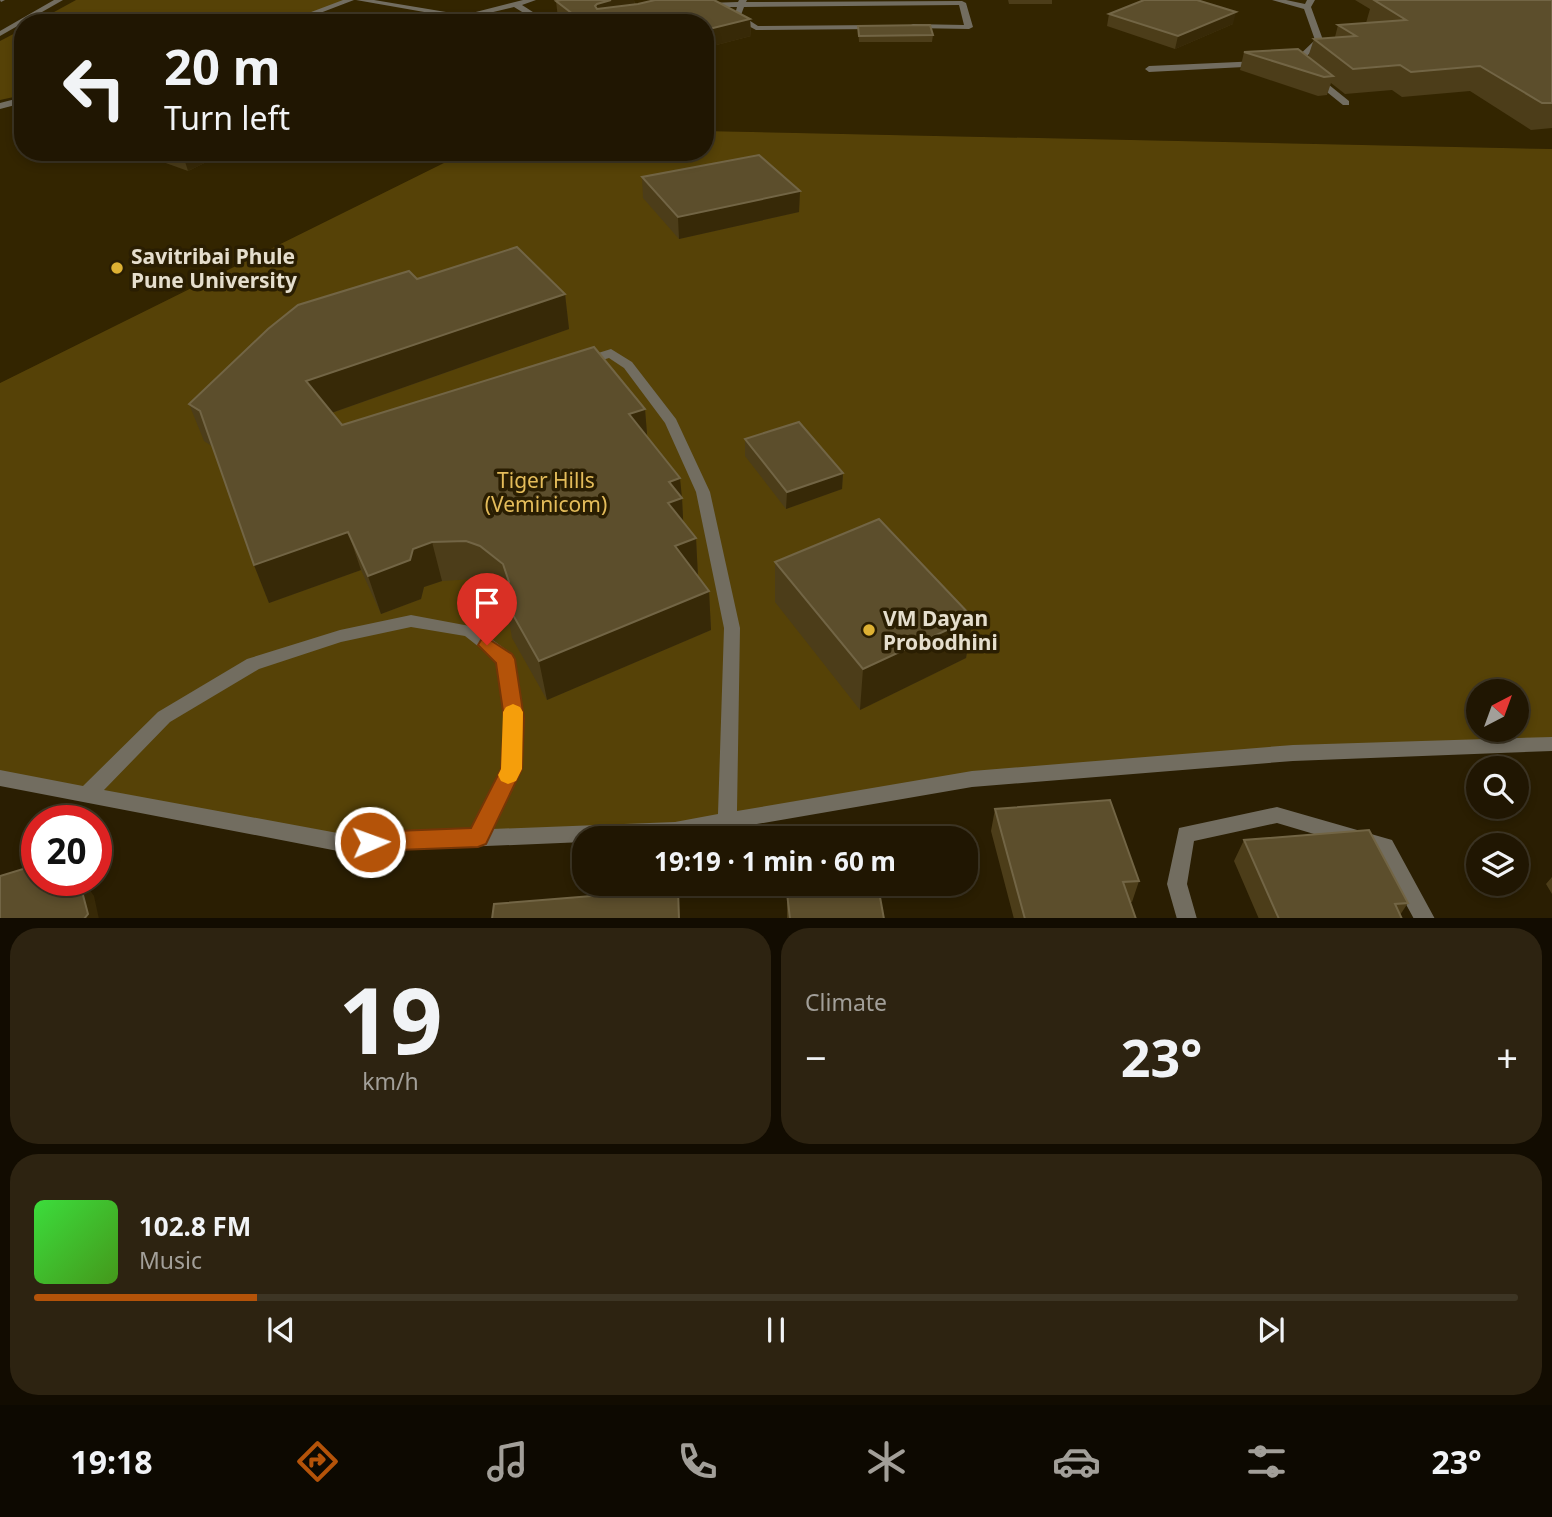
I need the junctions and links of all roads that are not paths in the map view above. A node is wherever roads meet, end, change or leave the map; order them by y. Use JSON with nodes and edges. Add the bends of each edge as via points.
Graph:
{"nodes":[{"id":1,"x":59,"y":0,"type":"edge"},
{"id":2,"x":350,"y":0,"type":"edge"},
{"id":3,"x":360,"y":0,"type":"edge"},
{"id":4,"x":532,"y":0,"type":"edge"},
{"id":5,"x":1276,"y":0,"type":"edge"},
{"id":6,"x":742,"y":2,"type":"edge"},
{"id":7,"x":1309,"y":3,"type":"edge"},
{"id":8,"x":515,"y":4,"type":"junction"},
{"id":9,"x":693,"y":5,"type":"edge"},
{"id":10,"x":35,"y":14,"type":"edge"},
{"id":11,"x":311,"y":14,"type":"edge"},
{"id":12,"x":446,"y":14,"type":"edge"},
{"id":13,"x":476,"y":14,"type":"edge"},
{"id":14,"x":531,"y":14,"type":"edge"},
{"id":15,"x":909,"y":26,"type":"edge"},
{"id":16,"x":881,"y":27,"type":"edge"},
{"id":17,"x":1296,"y":62,"type":"junction"},
{"id":18,"x":1283,"y":63,"type":"edge"},
{"id":19,"x":1269,"y":64,"type":"edge"},
{"id":20,"x":1149,"y":69,"type":"dead end"},
{"id":21,"x":1346,"y":103,"type":"dead end"},
{"id":22,"x":572,"y":366,"type":"edge"},
{"id":23,"x":1552,"y":744,"type":"edge"},
{"id":24,"x":0,"y":778,"type":"edge"},
{"id":25,"x":87,"y":794,"type":"junction"},
{"id":26,"x":727,"y":821,"type":"junction"},
{"id":27,"x":478,"y":837,"type":"junction"},
{"id":28,"x":1187,"y":918,"type":"edge"},
{"id":29,"x":1424,"y":918,"type":"edge"}],
"edges":[{"from":1,"to":10,"type":"street"},
{"from":2,"to":11,"type":"street"},
{"from":3,"to":12,"type":"street"},
{"from":4,"to":8,"type":"street"},
{"from":5,"to":7,"type":"street"},
{"from":6,"to":9,"type":"street"},
{"from":6,"to":15,"type":"street","via":[[962,3],[969,27]]},
{"from":6,"to":16,"type":"street","via":[[737,16],[756,28]]},
{"from":7,"to":17,"type":"street","via":[[1319,40]]},
{"from":8,"to":13,"type":"street"},
{"from":8,"to":14,"type":"street"},
{"from":17,"to":18,"type":"street"},
{"from":17,"to":21,"type":"street"},
{"from":19,"to":20,"type":"street"},
{"from":22,"to":26,"type":"street","via":[[611,353],[628,365],[671,422],[703,492],[732,628]]},
{"from":23,"to":26,"type":"street","via":[[1293,753],[972,779]]},
{"from":24,"to":25,"type":"street"},
{"from":25,"to":27,"type":"street","via":[[343,843]]},
{"from":25,"to":27,"type":"street","via":[[164,717],[253,664],[340,635],[411,621],[469,631],[506,659],[514,718],[511,769]]},
{"from":26,"to":27,"type":"street","via":[[675,830]]},
{"from":28,"to":29,"type":"street","via":[[1178,884],[1186,834],[1277,815],[1385,846]]}]}
